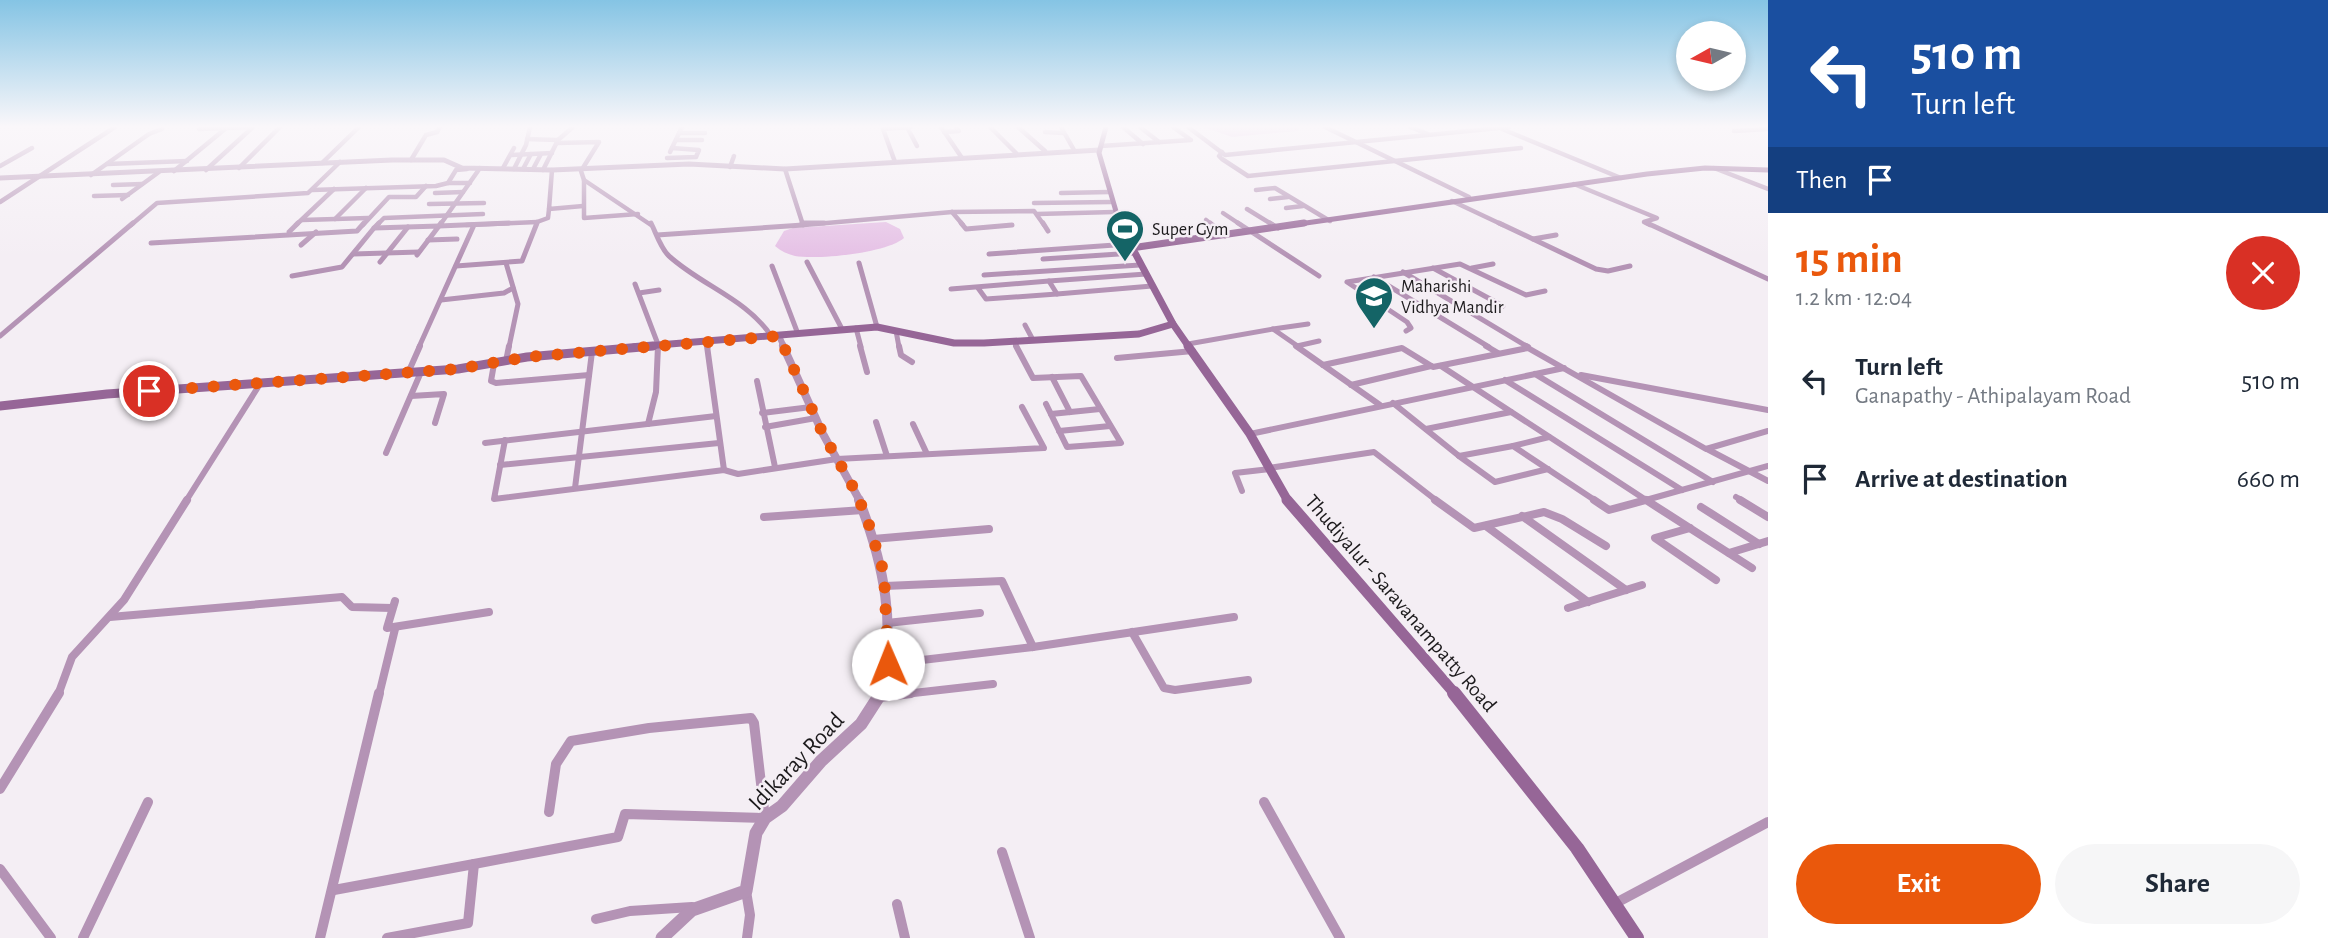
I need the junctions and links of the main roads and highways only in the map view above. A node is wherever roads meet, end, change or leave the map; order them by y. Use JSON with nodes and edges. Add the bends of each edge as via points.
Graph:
{"nodes":[{"id":1,"x":1105,"y":171,"type":"edge"},
{"id":2,"x":1688,"y":171,"type":"edge"},
{"id":3,"x":1131,"y":248,"type":"junction"},
{"id":4,"x":1173,"y":324,"type":"junction"},
{"id":5,"x":0,"y":405,"type":"edge"},
{"id":6,"x":1637,"y":938,"type":"edge"}],
"edges":[{"from":1,"to":3,"type":"main road","name":"Thudiyalur - Saravanampatty Road","via":[[1114,212]]},
{"from":2,"to":3,"type":"main road","via":[[1469,197]]},
{"from":3,"to":4,"type":"main road","name":"Thudiyalur - Saravanampatty Road"},
{"from":4,"to":5,"type":"main road","via":[[1139,334],[954,343],[877,327],[856,328],[421,372]]},
{"from":4,"to":6,"type":"main road","name":"Thudiyalur - Saravanampatty Road","via":[[1250,434],[1291,507],[1481,724],[1577,848]]}]}
